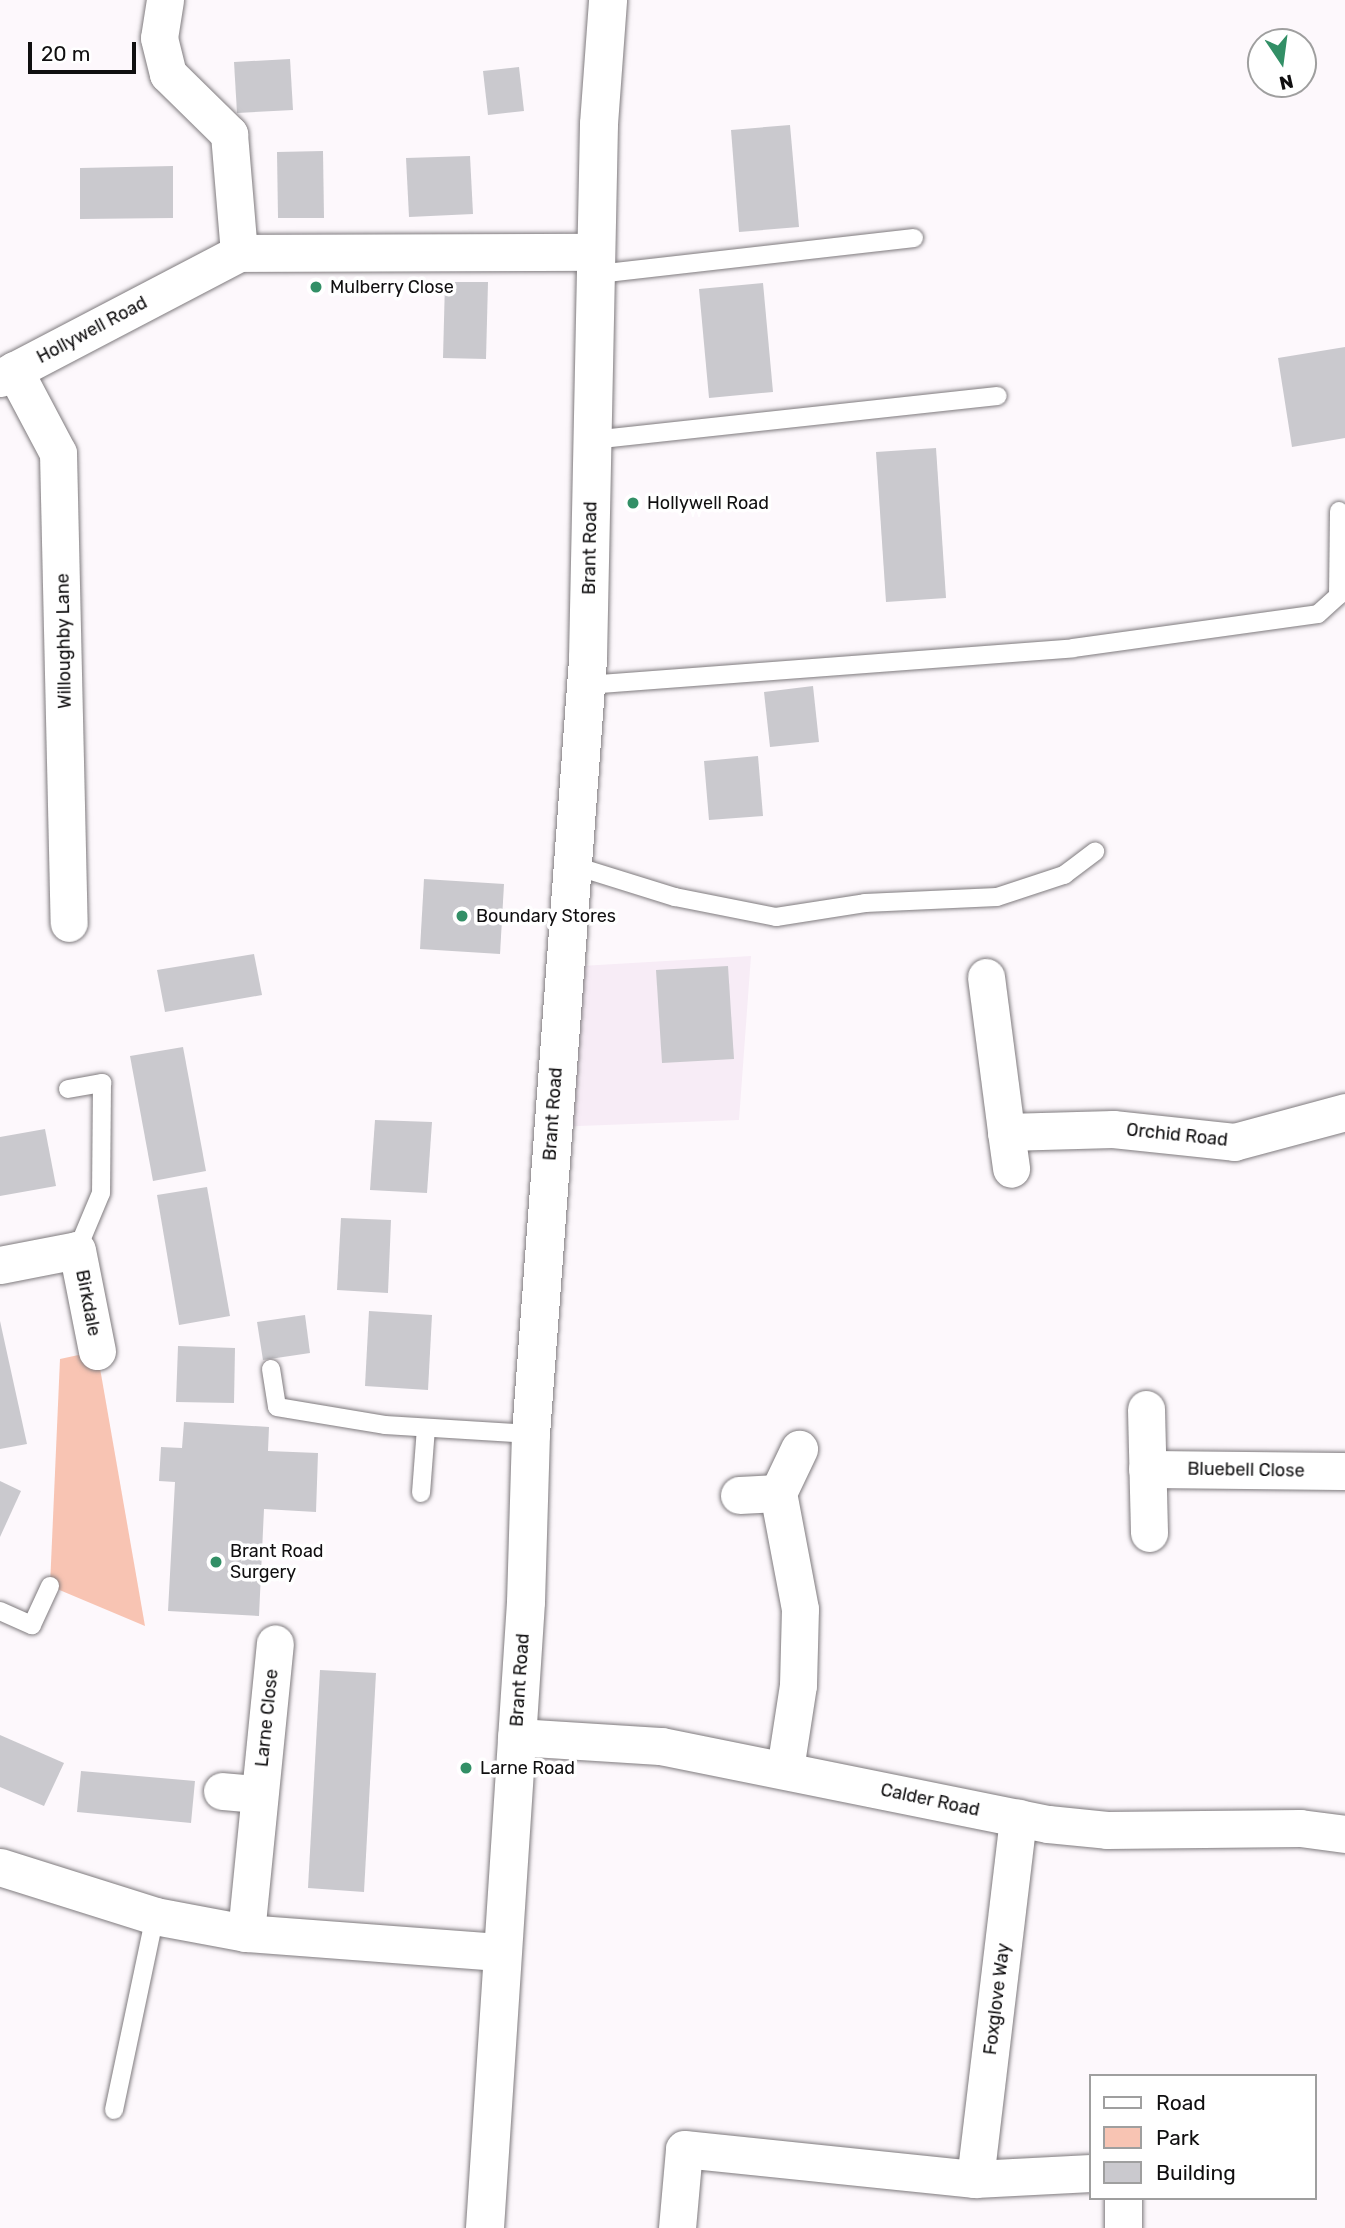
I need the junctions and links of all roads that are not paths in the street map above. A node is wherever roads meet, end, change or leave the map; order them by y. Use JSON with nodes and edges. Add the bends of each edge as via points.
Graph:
{"nodes":[{"id":1,"x":165,"y":0,"type":"edge"},
{"id":2,"x":608,"y":0,"type":"edge"},
{"id":3,"x":914,"y":238,"type":"dead end"},
{"id":4,"x":239,"y":253,"type":"junction"},
{"id":5,"x":597,"y":263,"type":"junction"},
{"id":6,"x":7,"y":374,"type":"edge"},
{"id":7,"x":998,"y":396,"type":"dead end"},
{"id":8,"x":592,"y":440,"type":"junction"},
{"id":9,"x":1339,"y":511,"type":"dead end"},
{"id":10,"x":586,"y":685,"type":"junction"},
{"id":11,"x":1095,"y":852,"type":"dead end"},
{"id":12,"x":572,"y":865,"type":"junction"},
{"id":13,"x":69,"y":923,"type":"dead end"},
{"id":14,"x":986,"y":977,"type":"dead end"},
{"id":15,"x":68,"y":1089,"type":"dead end"},
{"id":16,"x":1345,"y":1112,"type":"edge"},
{"id":17,"x":1006,"y":1132,"type":"junction"},
{"id":18,"x":1011,"y":1170,"type":"dead end"},
{"id":19,"x":77,"y":1250,"type":"junction"},
{"id":20,"x":0,"y":1265,"type":"edge"},
{"id":21,"x":97,"y":1351,"type":"dead end"},
{"id":22,"x":271,"y":1369,"type":"dead end"},
{"id":23,"x":1146,"y":1409,"type":"dead end"},
{"id":24,"x":426,"y":1428,"type":"junction"},
{"id":25,"x":531,"y":1434,"type":"junction"},
{"id":26,"x":799,"y":1449,"type":"dead end"},
{"id":27,"x":1147,"y":1469,"type":"junction"},
{"id":28,"x":1345,"y":1471,"type":"edge"},
{"id":29,"x":421,"y":1493,"type":"dead end"},
{"id":30,"x":778,"y":1493,"type":"junction"},
{"id":31,"x":739,"y":1495,"type":"dead end"},
{"id":32,"x":1149,"y":1533,"type":"dead end"},
{"id":33,"x":50,"y":1586,"type":"dead end"},
{"id":34,"x":0,"y":1611,"type":"edge"},
{"id":35,"x":275,"y":1643,"type":"dead end"},
{"id":36,"x":516,"y":1737,"type":"junction"},
{"id":37,"x":785,"y":1769,"type":"junction"},
{"id":38,"x":222,"y":1791,"type":"dead end"},
{"id":39,"x":260,"y":1794,"type":"junction"},
{"id":40,"x":1018,"y":1818,"type":"junction"},
{"id":41,"x":1345,"y":1834,"type":"edge"},
{"id":42,"x":2,"y":1875,"type":"edge"},
{"id":43,"x":155,"y":1916,"type":"junction"},
{"id":44,"x":246,"y":1933,"type":"junction"},
{"id":45,"x":500,"y":1952,"type":"junction"},
{"id":46,"x":114,"y":2110,"type":"dead end"},
{"id":47,"x":1090,"y":2173,"type":"edge"},
{"id":48,"x":975,"y":2179,"type":"junction"},
{"id":49,"x":1124,"y":2200,"type":"edge"},
{"id":50,"x":485,"y":2228,"type":"edge"},
{"id":51,"x":677,"y":2228,"type":"edge"},
{"id":52,"x":1123,"y":2228,"type":"edge"}],
"edges":[{"from":1,"to":4,"type":"street","via":[[159,38],[168,74],[229,134]]},
{"from":2,"to":5,"type":"street","name":"Brant Road","via":[[599,124]]},
{"from":3,"to":5,"type":"lane"},
{"from":4,"to":5,"type":"street","name":"Hollywell Road"},
{"from":4,"to":6,"type":"street","name":"Hollywell Road"},
{"from":5,"to":8,"type":"street","name":"Brant Road"},
{"from":6,"to":13,"type":"street","name":"Willoughby Lane","via":[[58,453]]},
{"from":7,"to":8,"type":"lane"},
{"from":8,"to":10,"type":"street","name":"Brant Road"},
{"from":9,"to":10,"type":"lane","via":[[1338,596],[1318,614],[1073,648]]},
{"from":10,"to":12,"type":"street","name":"Brant Road"},
{"from":11,"to":12,"type":"lane","via":[[1064,875],[997,897],[865,903],[776,917],[675,897]]},
{"from":12,"to":25,"type":"street","name":"Brant Road"},
{"from":14,"to":17,"type":"street"},
{"from":15,"to":19,"type":"lane","via":[[102,1083],[101,1193]]},
{"from":16,"to":17,"type":"street","name":"Orchid Road","via":[[1234,1142],[1113,1129]]},
{"from":17,"to":18,"type":"street"},
{"from":19,"to":20,"type":"street","name":"Birkdale"},
{"from":19,"to":21,"type":"street","name":"Birkdale"},
{"from":22,"to":24,"type":"lane","via":[[276,1407]]},
{"from":23,"to":27,"type":"street"},
{"from":24,"to":25,"type":"lane"},
{"from":24,"to":29,"type":"lane"},
{"from":25,"to":36,"type":"street","name":"Brant Road"},
{"from":26,"to":30,"type":"street"},
{"from":27,"to":28,"type":"street","name":"Bluebell Close"},
{"from":27,"to":32,"type":"street"},
{"from":30,"to":31,"type":"street"},
{"from":30,"to":37,"type":"street","via":[[800,1609],[798,1685]]},
{"from":33,"to":34,"type":"lane","via":[[32,1625]]},
{"from":35,"to":39,"type":"street","name":"Larne Close"},
{"from":36,"to":37,"type":"street","name":"Calder Road","via":[[661,1746]]},
{"from":36,"to":45,"type":"street","name":"Brant Road"},
{"from":37,"to":40,"type":"street","name":"Calder Road"},
{"from":38,"to":39,"type":"street"},
{"from":39,"to":44,"type":"street","name":"Larne Close"},
{"from":40,"to":41,"type":"street","name":"Calder Road","via":[[1107,1830],[1192,1826]]},
{"from":40,"to":48,"type":"street","name":"Foxglove Way"},
{"from":42,"to":43,"type":"street"},
{"from":43,"to":44,"type":"street"},
{"from":43,"to":46,"type":"lane"},
{"from":44,"to":45,"type":"street"},
{"from":45,"to":50,"type":"street","name":"Brant Road"},
{"from":47,"to":48,"type":"street"},
{"from":48,"to":51,"type":"street","via":[[684,2149]]},
{"from":49,"to":52,"type":"street"}]}
